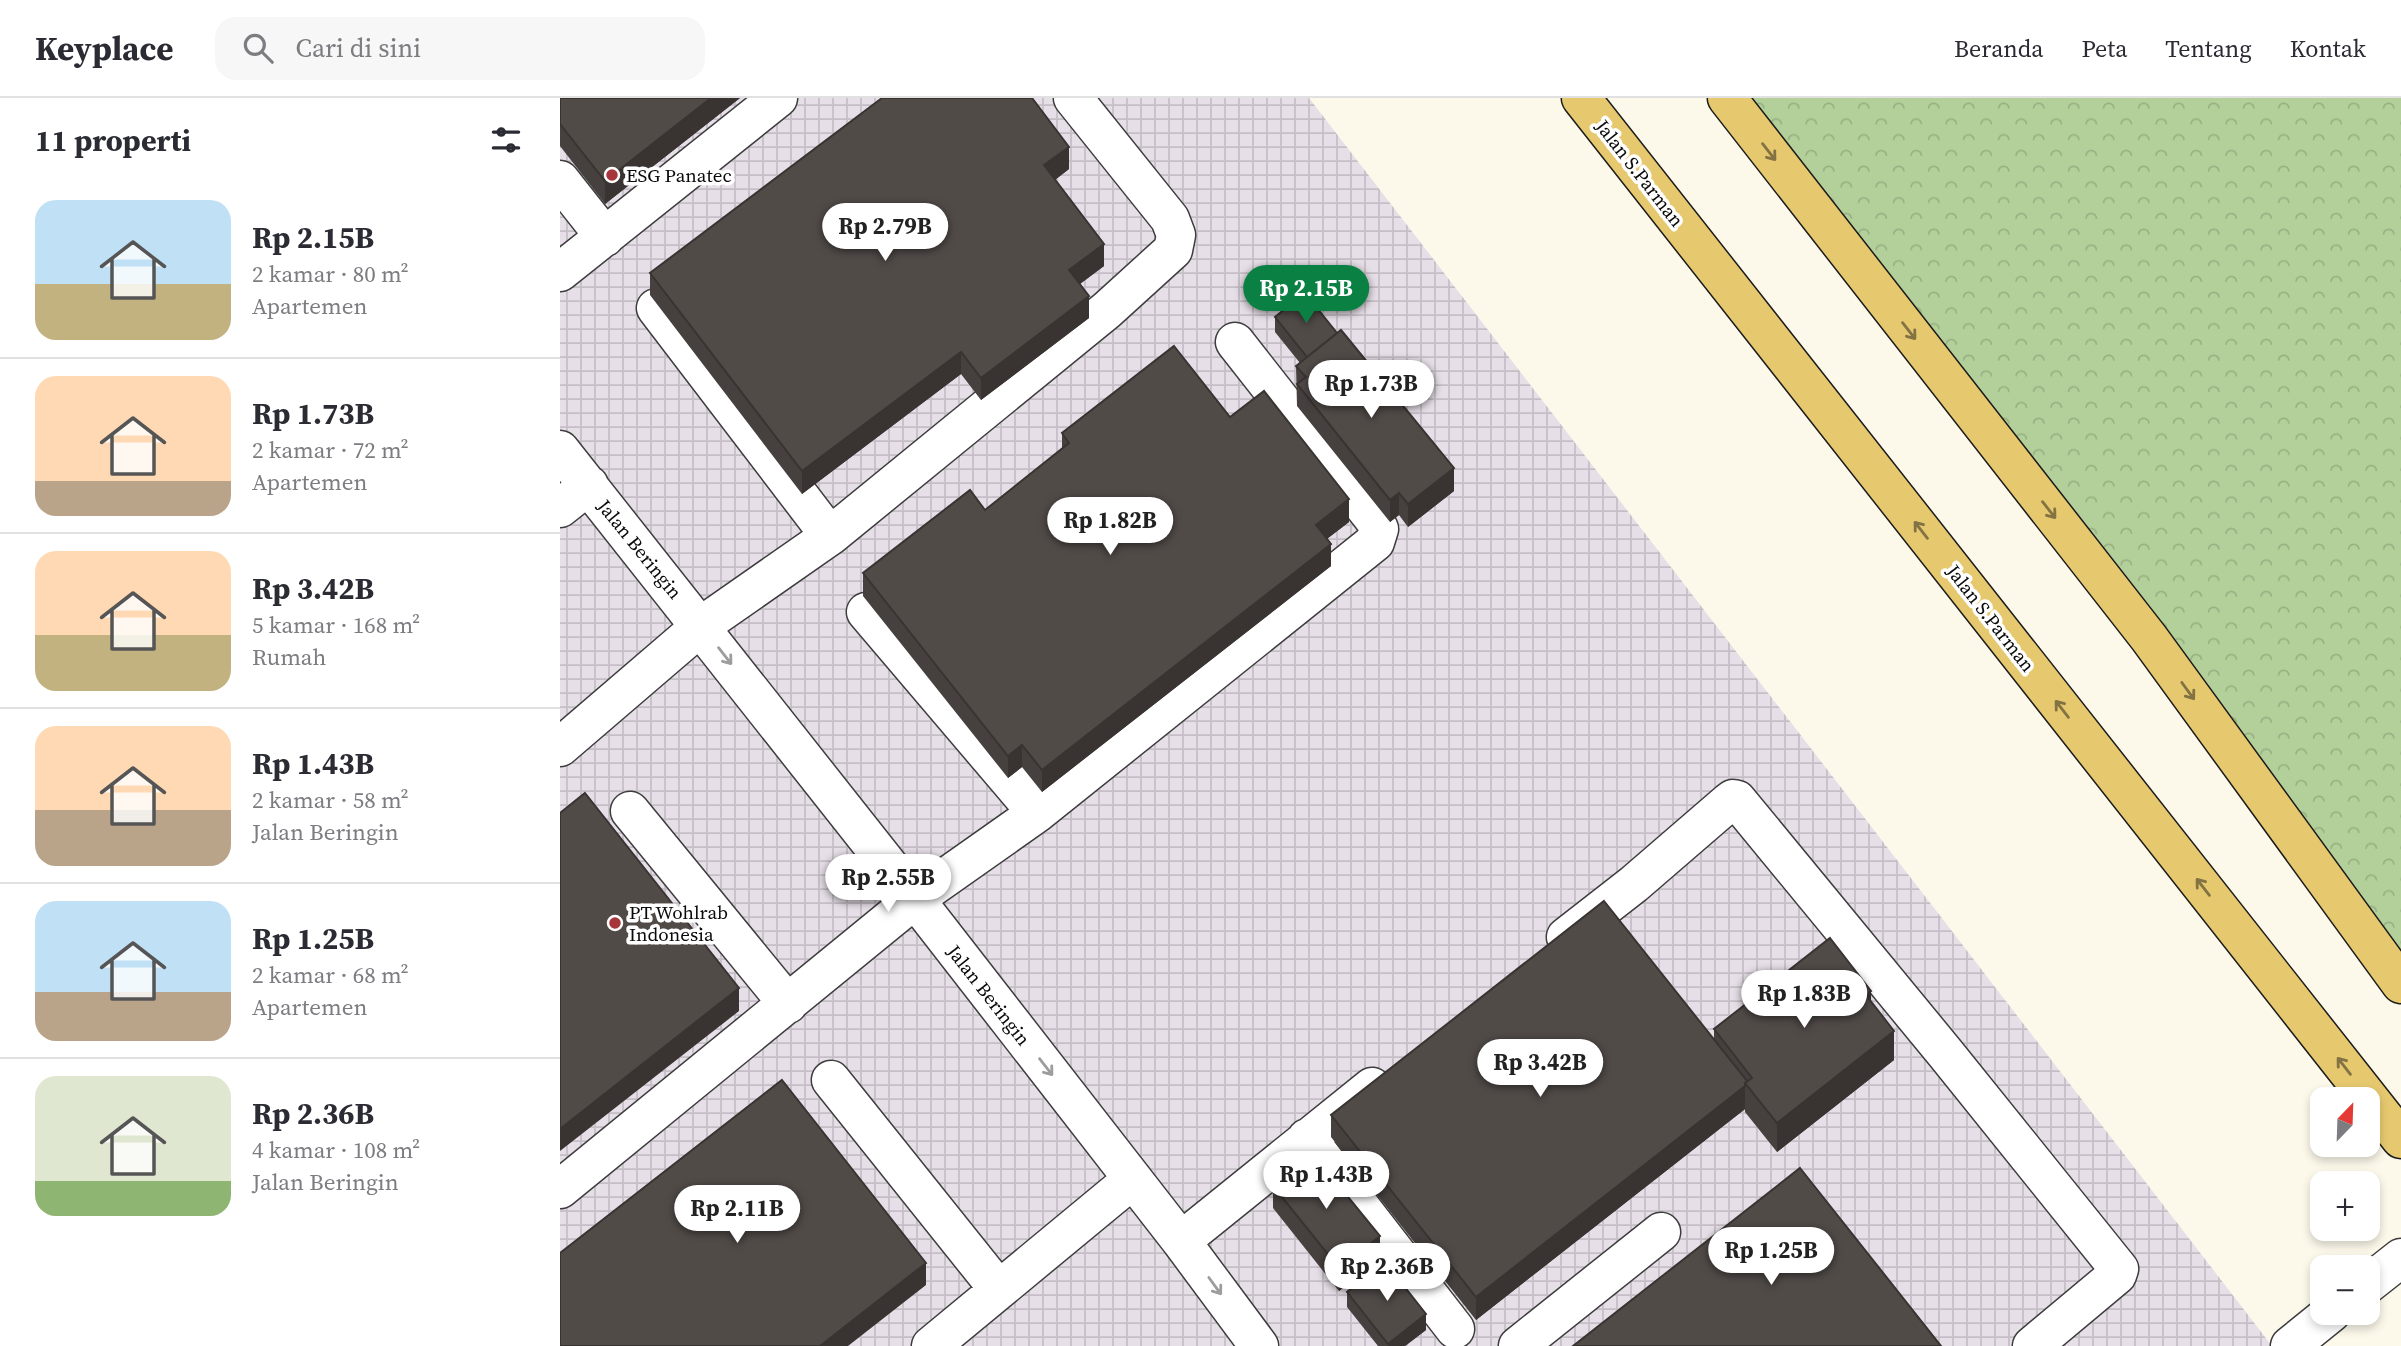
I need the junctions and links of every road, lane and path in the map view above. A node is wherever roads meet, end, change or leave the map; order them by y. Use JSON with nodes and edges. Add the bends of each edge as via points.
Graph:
{"nodes":[{"id":1,"x":778,"y":98,"type":"edge"},
{"id":2,"x":1073,"y":98,"type":"edge"},
{"id":3,"x":1581,"y":98,"type":"edge"},
{"id":4,"x":1727,"y":98,"type":"edge"},
{"id":5,"x":560,"y":180,"type":"edge"},
{"id":6,"x":605,"y":237,"type":"junction"},
{"id":7,"x":560,"y":272,"type":"edge"},
{"id":8,"x":656,"y":308,"type":"dead end"},
{"id":9,"x":1235,"y":342,"type":"dead end"},
{"id":10,"x":560,"y":450,"type":"edge"},
{"id":11,"x":574,"y":497,"type":"edge"},
{"id":12,"x":830,"y":536,"type":"junction"},
{"id":13,"x":866,"y":612,"type":"dead end"},
{"id":14,"x":701,"y":626,"type":"junction"},
{"id":15,"x":560,"y":747,"type":"edge"},
{"id":16,"x":629,"y":811,"type":"dead end"},
{"id":17,"x":1037,"y":813,"type":"junction"},
{"id":18,"x":915,"y":900,"type":"junction"},
{"id":19,"x":1536,"y":961,"type":"edge"},
{"id":20,"x":2401,"y":984,"type":"edge"},
{"id":21,"x":788,"y":1004,"type":"junction"},
{"id":22,"x":1394,"y":1070,"type":"edge"},
{"id":23,"x":831,"y":1080,"type":"dead end"},
{"id":24,"x":1307,"y":1138,"type":"junction"},
{"id":25,"x":2401,"y":1139,"type":"edge"},
{"id":26,"x":1133,"y":1179,"type":"junction"},
{"id":27,"x":560,"y":1189,"type":"edge"},
{"id":28,"x":1661,"y":1232,"type":"dead end"},
{"id":29,"x":1181,"y":1241,"type":"junction"},
{"id":30,"x":2401,"y":1258,"type":"edge"},
{"id":31,"x":2380,"y":1275,"type":"edge"},
{"id":32,"x":999,"y":1290,"type":"junction"},
{"id":33,"x":2316,"y":1325,"type":"edge"},
{"id":34,"x":1453,"y":1340,"type":"edge"},
{"id":35,"x":931,"y":1346,"type":"edge"},
{"id":36,"x":1259,"y":1346,"type":"edge"},
{"id":37,"x":1518,"y":1346,"type":"edge"},
{"id":38,"x":2032,"y":1346,"type":"edge"},
{"id":39,"x":2290,"y":1346,"type":"edge"}],
"edges":[{"from":1,"to":6,"type":"street"},
{"from":2,"to":12,"type":"street","via":[[1170,219],[1176,235],[1173,250],[1107,310]]},
{"from":25,"to":3,"type":"main road","name":"Jalan S.Parman","one_way":true},
{"from":4,"to":20,"type":"main road","one_way":true,"via":[[2149,638]]},
{"from":5,"to":6,"type":"street"},
{"from":6,"to":7,"type":"street"},
{"from":8,"to":12,"type":"street"},
{"from":9,"to":17,"type":"street","via":[[1374,519],[1379,529],[1376,542]]},
{"from":10,"to":11,"type":"street","name":"Jalan Beringin"},
{"from":11,"to":14,"type":"street","name":"Jalan Beringin"},
{"from":12,"to":14,"type":"street"},
{"from":13,"to":17,"type":"street"},
{"from":14,"to":15,"type":"street"},
{"from":14,"to":18,"type":"street","name":"Jalan Beringin","one_way":true},
{"from":16,"to":21,"type":"street"},
{"from":17,"to":18,"type":"street"},
{"from":18,"to":21,"type":"street"},
{"from":18,"to":26,"type":"street","name":"Jalan Beringin","one_way":true},
{"from":19,"to":38,"type":"street","via":[[1737,800],[2119,1269]]},
{"from":21,"to":27,"type":"street"},
{"from":22,"to":24,"type":"street"},
{"from":23,"to":32,"type":"street"},
{"from":24,"to":29,"type":"street"},
{"from":24,"to":34,"type":"street"},
{"from":26,"to":29,"type":"street","name":"Jalan Beringin"},
{"from":26,"to":32,"type":"street"},
{"from":28,"to":37,"type":"street"},
{"from":29,"to":36,"type":"street","name":"Jalan Beringin","one_way":true},
{"from":30,"to":31,"type":"street"},
{"from":32,"to":35,"type":"street"},
{"from":33,"to":39,"type":"street"}]}
